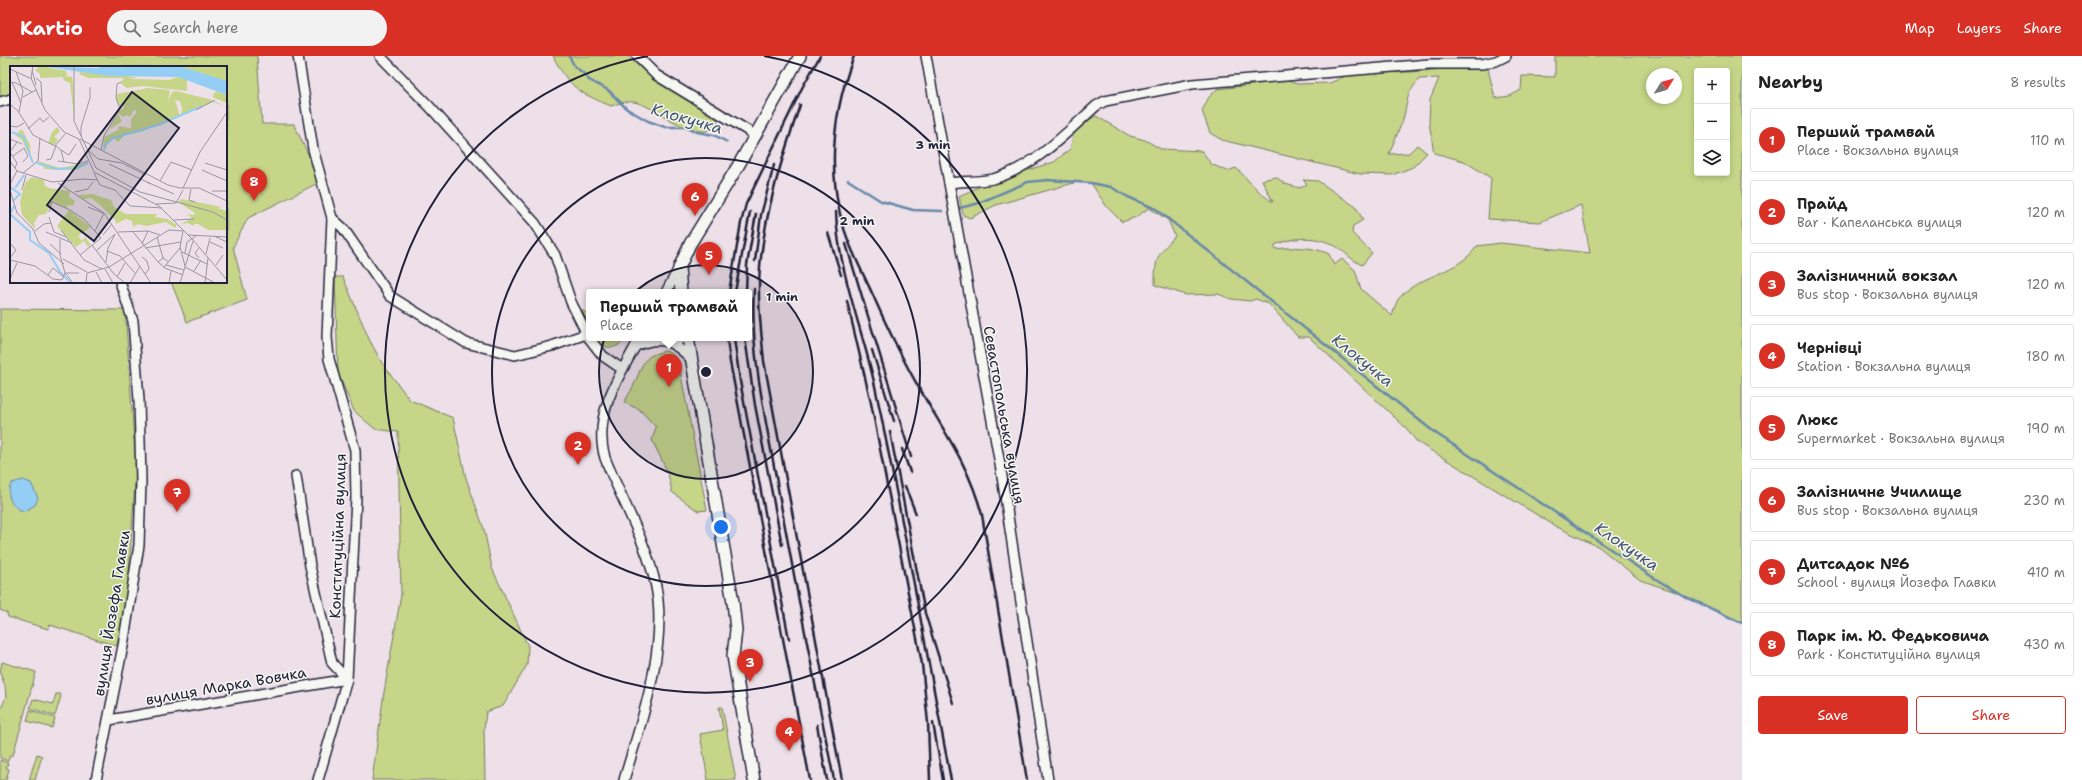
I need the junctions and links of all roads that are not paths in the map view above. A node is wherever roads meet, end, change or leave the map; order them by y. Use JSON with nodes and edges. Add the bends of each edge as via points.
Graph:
{"nodes":[{"id":1,"x":298,"y":56,"type":"edge"},
{"id":2,"x":380,"y":56,"type":"edge"},
{"id":3,"x":637,"y":56,"type":"edge"},
{"id":4,"x":800,"y":56,"type":"edge"},
{"id":5,"x":926,"y":56,"type":"edge"},
{"id":6,"x":1506,"y":56,"type":"edge"},
{"id":7,"x":10,"y":99,"type":"edge"},
{"id":8,"x":0,"y":102,"type":"edge"},
{"id":9,"x":755,"y":135,"type":"junction"},
{"id":10,"x":949,"y":182,"type":"junction"},
{"id":11,"x":332,"y":218,"type":"junction"},
{"id":12,"x":679,"y":268,"type":"junction"},
{"id":13,"x":120,"y":283,"type":"edge"},
{"id":14,"x":668,"y":289,"type":"edge"},
{"id":15,"x":681,"y":289,"type":"edge"},
{"id":16,"x":586,"y":332,"type":"edge"},
{"id":17,"x":586,"y":337,"type":"edge"},
{"id":18,"x":592,"y":341,"type":"edge"},
{"id":19,"x":659,"y":341,"type":"edge"},
{"id":20,"x":678,"y":341,"type":"edge"},
{"id":21,"x":689,"y":341,"type":"edge"},
{"id":22,"x":638,"y":342,"type":"edge"},
{"id":23,"x":673,"y":344,"type":"junction"},
{"id":24,"x":692,"y":360,"type":"junction"},
{"id":25,"x":622,"y":369,"type":"junction"},
{"id":26,"x":296,"y":476,"type":"dead end"},
{"id":27,"x":347,"y":679,"type":"junction"},
{"id":28,"x":109,"y":720,"type":"junction"},
{"id":29,"x":96,"y":780,"type":"edge"},
{"id":30,"x":318,"y":780,"type":"edge"},
{"id":31,"x":624,"y":780,"type":"edge"},
{"id":32,"x":754,"y":780,"type":"edge"},
{"id":33,"x":1048,"y":780,"type":"edge"}],
"edges":[{"from":1,"to":11,"type":"street","name":"Конституційна вулиця","via":[[313,149]]},
{"from":2,"to":16,"type":"street","via":[[535,223],[555,256],[571,302]]},
{"from":3,"to":9,"type":"street","via":[[656,75]]},
{"from":4,"to":9,"type":"main road"},
{"from":5,"to":10,"type":"street","name":"Севастопольська вулиця"},
{"from":6,"to":10,"type":"street","via":[[1482,64],[1421,65],[1192,84],[1106,101],[1096,106],[1040,154],[1017,170],[992,179]]},
{"from":7,"to":8,"type":"street"},
{"from":9,"to":12,"type":"main road","via":[[690,244]]},
{"from":10,"to":33,"type":"street","name":"Севастопольська вулиця","via":[[1001,470]]},
{"from":11,"to":17,"type":"street","via":[[343,228],[390,296],[466,343],[515,355]]},
{"from":11,"to":27,"type":"street","name":"Конституційна вулиця","via":[[327,342],[333,374],[355,450],[356,498]]},
{"from":12,"to":14,"type":"street"},
{"from":12,"to":15,"type":"main road"},
{"from":13,"to":28,"type":"street","name":"вулиця Йозефа Главки","via":[[132,321],[139,400],[141,481],[139,545],[124,646]]},
{"from":18,"to":25,"type":"street","via":[[603,356]]},
{"from":19,"to":23,"type":"street"},
{"from":20,"to":23,"type":"street"},
{"from":21,"to":24,"type":"main road"},
{"from":22,"to":25,"type":"street"},
{"from":23,"to":24,"type":"street"},
{"from":24,"to":32,"type":"main road","via":[[733,602],[736,630],[734,656]]},
{"from":25,"to":31,"type":"street","via":[[604,416],[601,444],[651,570],[659,610],[654,665]]},
{"from":26,"to":27,"type":"street","via":[[310,566],[332,662]]},
{"from":27,"to":28,"type":"street","name":"вулиця Марка Вовчка"},
{"from":27,"to":30,"type":"street","name":"Конституційна вулиця"},
{"from":28,"to":29,"type":"street","name":"вулиця Йозефа Главки"}]}
